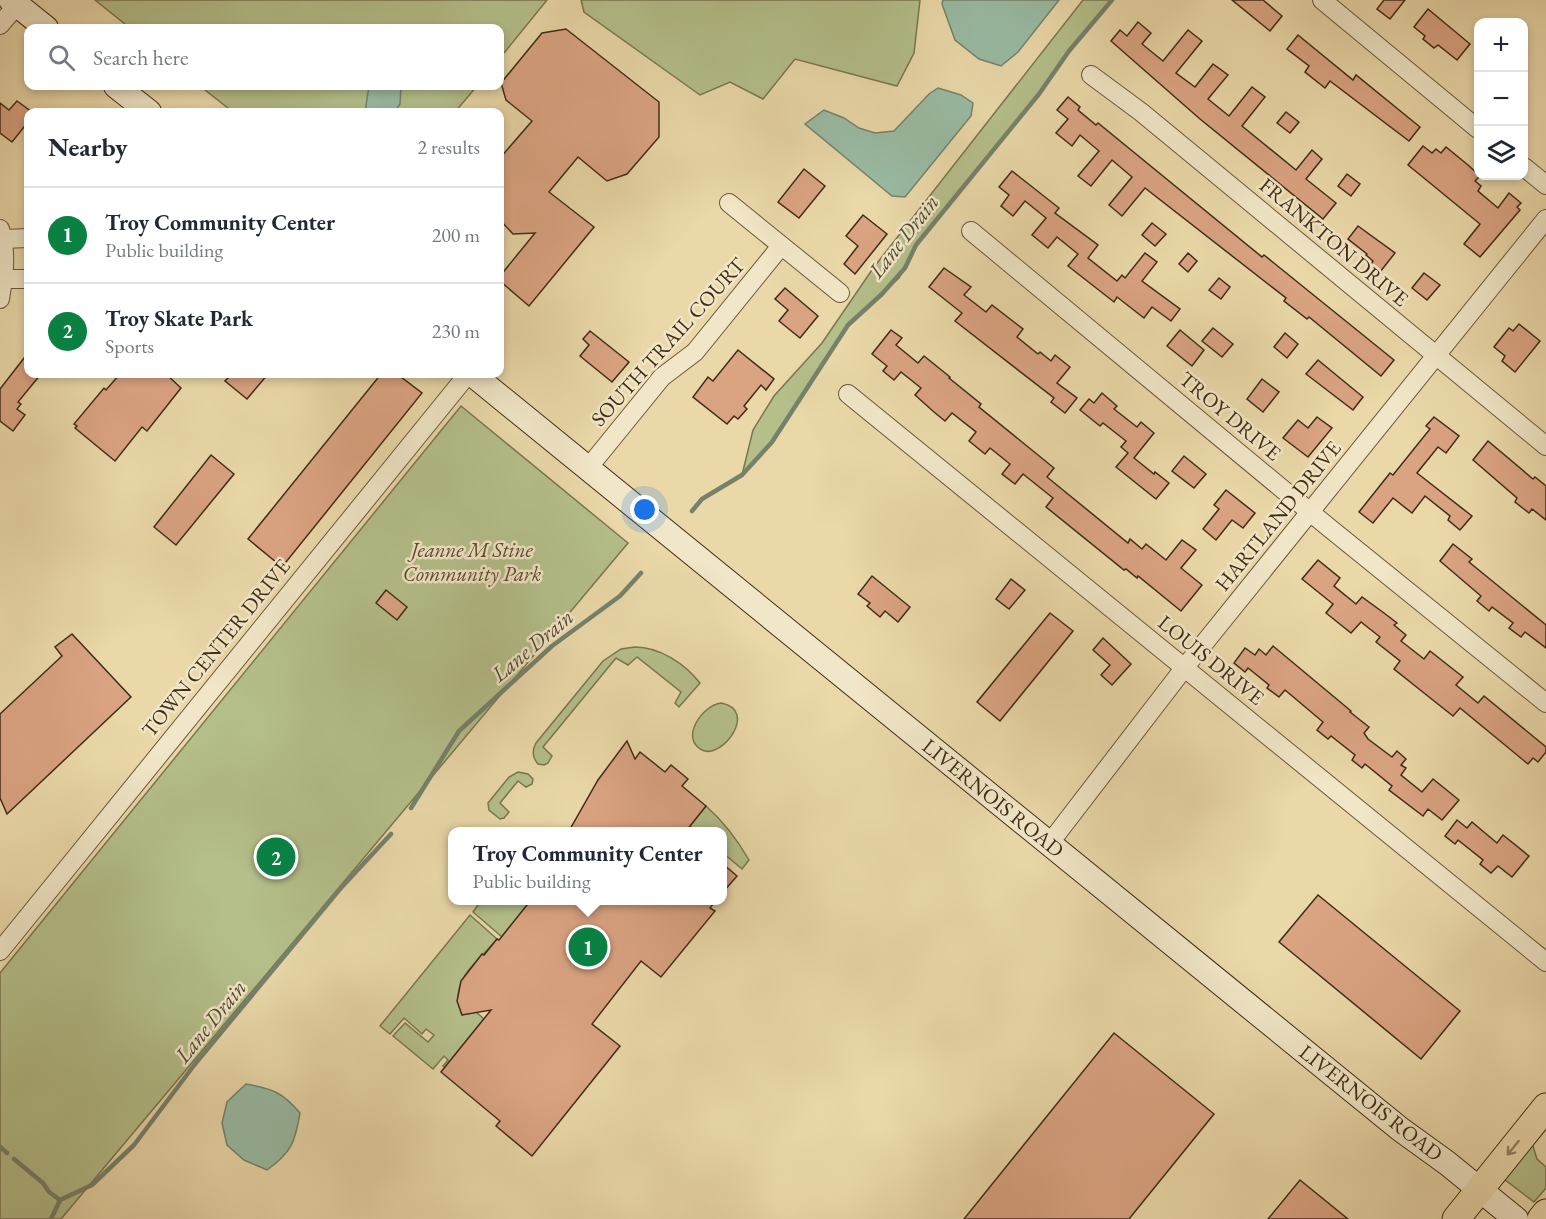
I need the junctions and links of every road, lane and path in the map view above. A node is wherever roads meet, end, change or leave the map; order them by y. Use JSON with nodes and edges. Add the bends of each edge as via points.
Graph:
{"nodes":[{"id":1,"x":1322,"y":0,"type":"edge"},
{"id":2,"x":14,"y":2,"type":"edge"},
{"id":3,"x":41,"y":24,"type":"edge"},
{"id":4,"x":0,"y":25,"type":"edge"},
{"id":5,"x":1090,"y":75,"type":"dead end"},
{"id":6,"x":121,"y":90,"type":"edge"},
{"id":7,"x":144,"y":108,"type":"edge"},
{"id":8,"x":1475,"y":126,"type":"edge"},
{"id":9,"x":1528,"y":170,"type":"edge"},
{"id":10,"x":1546,"y":185,"type":"edge"},
{"id":11,"x":729,"y":202,"type":"dead end"},
{"id":12,"x":1546,"y":219,"type":"edge"},
{"id":13,"x":971,"y":231,"type":"dead end"},
{"id":14,"x":2,"y":234,"type":"edge"},
{"id":15,"x":24,"y":237,"type":"edge"},
{"id":16,"x":781,"y":246,"type":"junction"},
{"id":17,"x":4,"y":279,"type":"junction"},
{"id":18,"x":24,"y":279,"type":"edge"},
{"id":19,"x":840,"y":293,"type":"dead end"},
{"id":20,"x":0,"y":299,"type":"edge"},
{"id":21,"x":1436,"y":356,"type":"junction"},
{"id":22,"x":467,"y":378,"type":"edge"},
{"id":23,"x":475,"y":378,"type":"edge"},
{"id":24,"x":848,"y":394,"type":"dead end"},
{"id":25,"x":1546,"y":446,"type":"edge"},
{"id":26,"x":588,"y":468,"type":"junction"},
{"id":27,"x":1311,"y":512,"type":"junction"},
{"id":28,"x":1185,"y":667,"type":"junction"},
{"id":29,"x":1546,"y":703,"type":"edge"},
{"id":30,"x":1049,"y":844,"type":"junction"},
{"id":31,"x":0,"y":951,"type":"edge"},
{"id":32,"x":1546,"y":962,"type":"edge"},
{"id":33,"x":1543,"y":1110,"type":"edge"},
{"id":34,"x":1546,"y":1142,"type":"edge"},
{"id":35,"x":1479,"y":1189,"type":"junction"},
{"id":36,"x":1546,"y":1213,"type":"edge"},
{"id":37,"x":1455,"y":1219,"type":"edge"},
{"id":38,"x":1516,"y":1219,"type":"edge"},
{"id":39,"x":1541,"y":1219,"type":"edge"}],
"edges":[{"from":1,"to":8,"type":"street"},
{"from":2,"to":3,"type":"main road"},
{"from":2,"to":4,"type":"street"},
{"from":5,"to":21,"type":"street","name":"FRANKTON DRIVE","via":[[1141,112]]},
{"from":6,"to":7,"type":"main road"},
{"from":9,"to":10,"type":"street"},
{"from":11,"to":16,"type":"street"},
{"from":12,"to":21,"type":"street","name":"HARTLAND DRIVE"},
{"from":13,"to":27,"type":"street","name":"TROY DRIVE"},
{"from":14,"to":15,"type":"street"},
{"from":14,"to":17,"type":"street"},
{"from":16,"to":19,"type":"street"},
{"from":16,"to":26,"type":"street","name":"SOUTH TRAIL COURT","via":[[694,352],[662,377]]},
{"from":17,"to":18,"type":"street"},
{"from":17,"to":20,"type":"street"},
{"from":21,"to":25,"type":"street","name":"FRANKTON DRIVE"},
{"from":21,"to":27,"type":"street","name":"HARTLAND DRIVE"},
{"from":22,"to":31,"type":"street","name":"TOWN CENTER DRIVE"},
{"from":23,"to":26,"type":"main road","name":"LIVERNOIS ROAD"},
{"from":24,"to":28,"type":"street","name":"LOUIS DRIVE"},
{"from":26,"to":30,"type":"main road","name":"LIVERNOIS ROAD"},
{"from":27,"to":28,"type":"street","name":"HARTLAND DRIVE"},
{"from":27,"to":29,"type":"street","name":"TROY DRIVE"},
{"from":28,"to":30,"type":"street","name":"HARTLAND DRIVE"},
{"from":28,"to":32,"type":"street","name":"LOUIS DRIVE"},
{"from":30,"to":35,"type":"main road","name":"LIVERNOIS ROAD"},
{"from":33,"to":34,"type":"main road"},
{"from":33,"to":35,"type":"main road","one_way":true},
{"from":35,"to":37,"type":"main road"},
{"from":35,"to":38,"type":"main road","name":"LIVERNOIS ROAD"},
{"from":36,"to":39,"type":"main road"}]}
